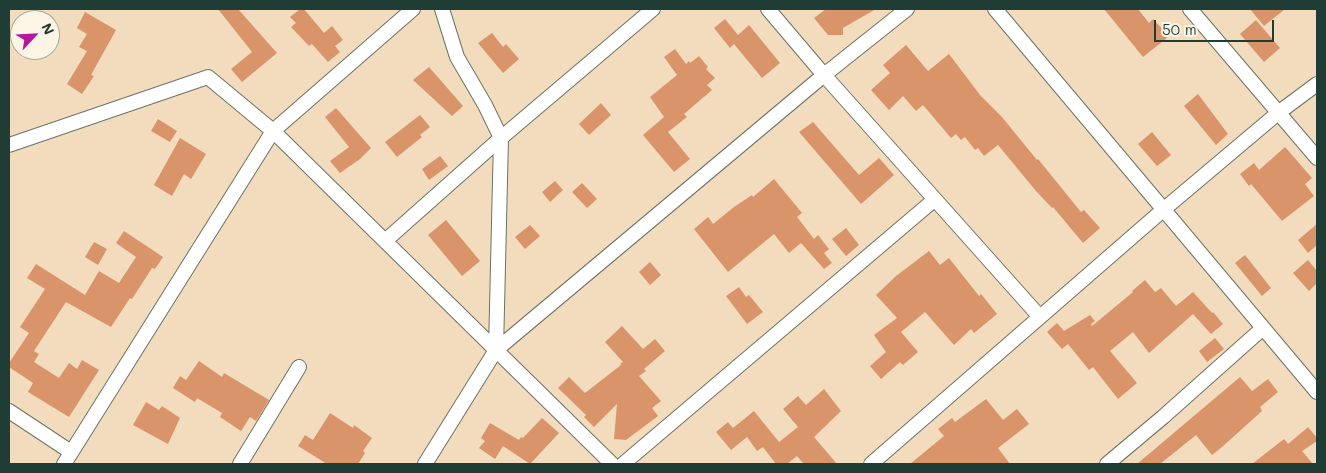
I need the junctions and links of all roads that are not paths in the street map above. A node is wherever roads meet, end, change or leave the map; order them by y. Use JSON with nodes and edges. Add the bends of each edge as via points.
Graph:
{"nodes":[{"id":1,"x":413,"y":9,"type":"edge"},
{"id":2,"x":442,"y":9,"type":"edge"},
{"id":3,"x":653,"y":9,"type":"edge"},
{"id":4,"x":768,"y":9,"type":"edge"},
{"id":5,"x":907,"y":9,"type":"edge"},
{"id":6,"x":995,"y":9,"type":"edge"},
{"id":7,"x":1190,"y":9,"type":"edge"},
{"id":8,"x":824,"y":75,"type":"junction"},
{"id":9,"x":1317,"y":84,"type":"edge"},
{"id":10,"x":1278,"y":113,"type":"junction"},
{"id":11,"x":273,"y":131,"type":"junction"},
{"id":12,"x":501,"y":138,"type":"junction"},
{"id":13,"x":9,"y":146,"type":"edge"},
{"id":14,"x":1317,"y":158,"type":"edge"},
{"id":15,"x":934,"y":200,"type":"junction"},
{"id":16,"x":1163,"y":210,"type":"junction"},
{"id":17,"x":385,"y":241,"type":"junction"},
{"id":18,"x":1040,"y":317,"type":"junction"},
{"id":19,"x":1263,"y":328,"type":"junction"},
{"id":20,"x":496,"y":350,"type":"junction"},
{"id":21,"x":299,"y":367,"type":"dead end"},
{"id":22,"x":1317,"y":392,"type":"edge"},
{"id":23,"x":9,"y":411,"type":"edge"},
{"id":24,"x":71,"y":452,"type":"junction"},
{"id":25,"x":64,"y":464,"type":"edge"},
{"id":26,"x":240,"y":464,"type":"edge"},
{"id":27,"x":425,"y":464,"type":"edge"},
{"id":28,"x":612,"y":464,"type":"edge"},
{"id":29,"x":623,"y":464,"type":"edge"},
{"id":30,"x":871,"y":464,"type":"edge"},
{"id":31,"x":1107,"y":464,"type":"edge"}],
"edges":[{"from":1,"to":11,"type":"street"},
{"from":2,"to":12,"type":"street","via":[[457,57],[486,104]]},
{"from":3,"to":12,"type":"street"},
{"from":4,"to":8,"type":"street"},
{"from":5,"to":8,"type":"street"},
{"from":6,"to":16,"type":"street"},
{"from":7,"to":10,"type":"street"},
{"from":8,"to":15,"type":"street"},
{"from":8,"to":20,"type":"street"},
{"from":9,"to":10,"type":"street"},
{"from":10,"to":14,"type":"street"},
{"from":10,"to":16,"type":"street"},
{"from":11,"to":13,"type":"street","via":[[208,77]]},
{"from":11,"to":17,"type":"street"},
{"from":11,"to":24,"type":"street"},
{"from":12,"to":17,"type":"street"},
{"from":12,"to":20,"type":"street"},
{"from":15,"to":18,"type":"street"},
{"from":15,"to":29,"type":"street"},
{"from":16,"to":18,"type":"street"},
{"from":16,"to":19,"type":"street"},
{"from":17,"to":20,"type":"street"},
{"from":18,"to":30,"type":"street"},
{"from":19,"to":22,"type":"street"},
{"from":19,"to":31,"type":"street"},
{"from":20,"to":27,"type":"street"},
{"from":20,"to":28,"type":"street"},
{"from":21,"to":26,"type":"street"},
{"from":23,"to":24,"type":"street"},
{"from":24,"to":25,"type":"street"}]}
